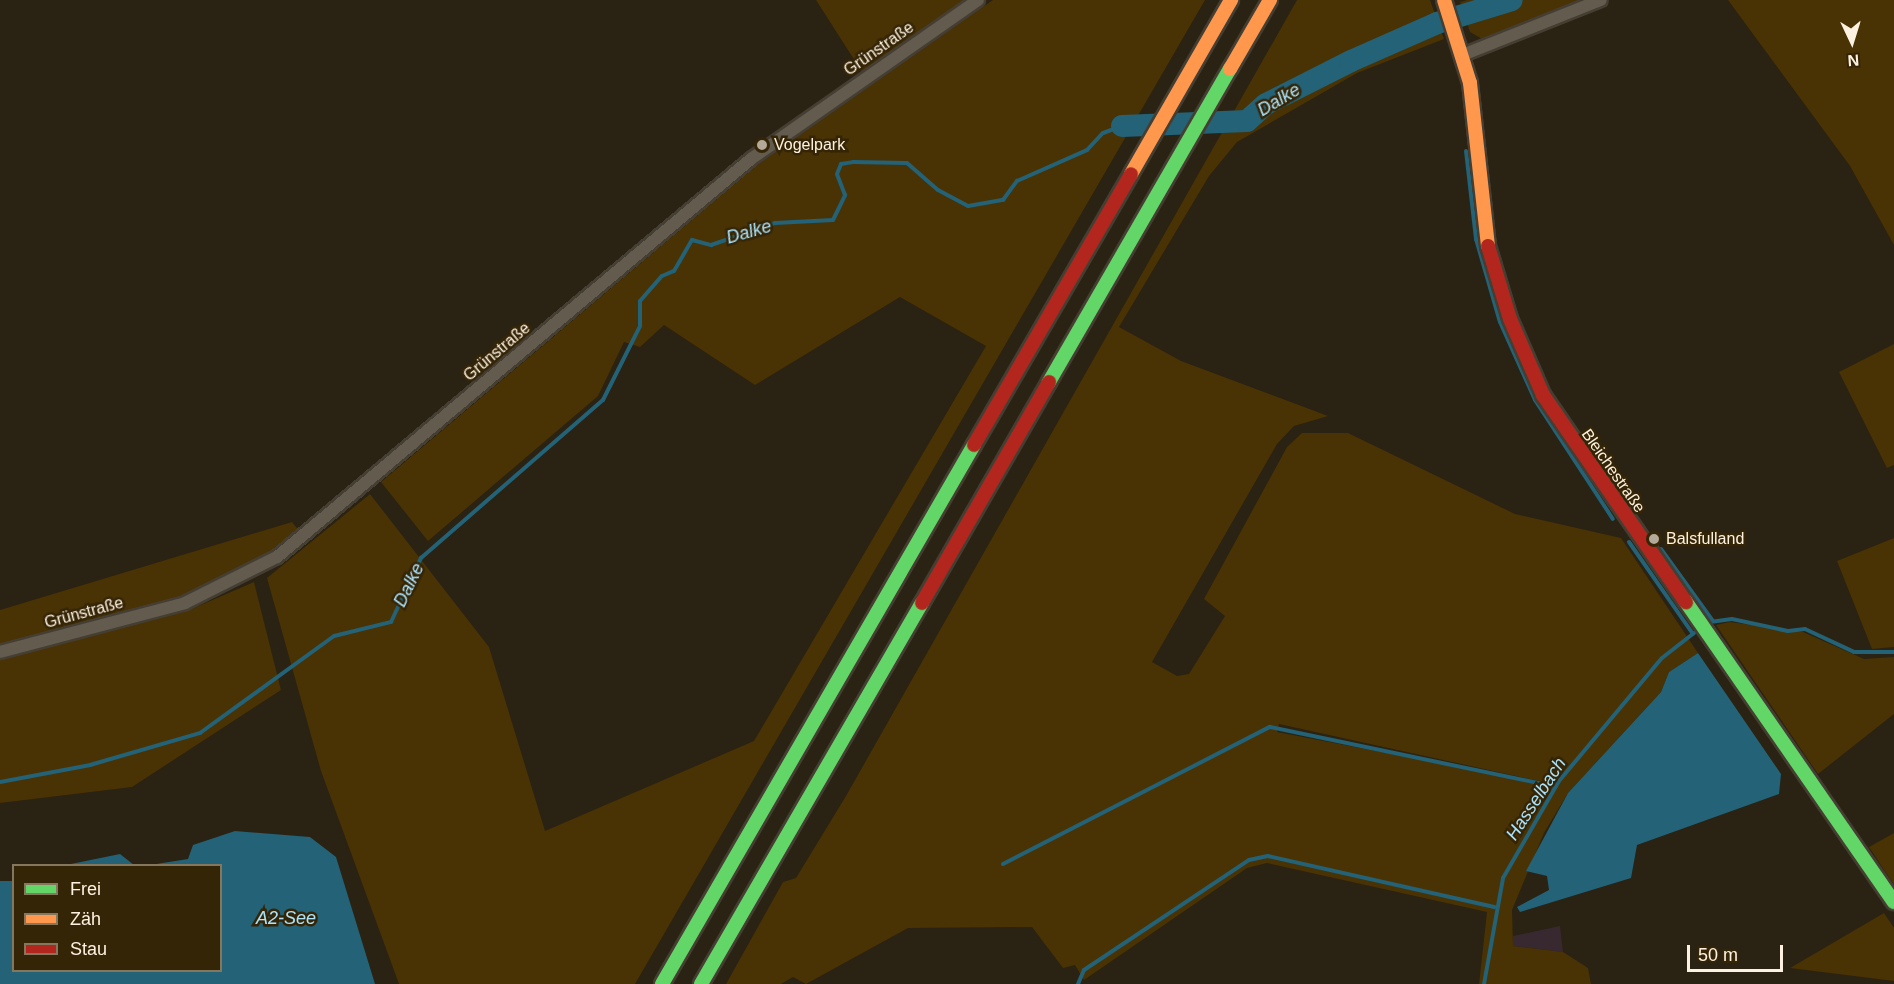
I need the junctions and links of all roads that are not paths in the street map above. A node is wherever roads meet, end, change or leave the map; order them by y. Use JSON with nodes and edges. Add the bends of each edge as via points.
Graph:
{"nodes":[{"id":1,"x":978,"y":0,"type":"edge"},
{"id":2,"x":1231,"y":0,"type":"edge"},
{"id":3,"x":1270,"y":0,"type":"edge"},
{"id":4,"x":1601,"y":0,"type":"edge"},
{"id":5,"x":1446,"y":6,"type":"edge"},
{"id":6,"x":1463,"y":49,"type":"junction"},
{"id":7,"x":0,"y":652,"type":"edge"},
{"id":8,"x":1894,"y":902,"type":"edge"},
{"id":9,"x":662,"y":984,"type":"edge"},
{"id":10,"x":701,"y":984,"type":"edge"}],
"edges":[{"from":1,"to":7,"type":"street","name":"Grünstraße","via":[[751,159],[277,557],[185,603]]},
{"from":2,"to":9,"type":"main road"},
{"from":3,"to":10,"type":"main road"},
{"from":4,"to":6,"type":"street"},
{"from":5,"to":6,"type":"main road","name":"Bleichestraße"},
{"from":6,"to":8,"type":"main road","name":"Bleichestraße","via":[[1483,227],[1510,319],[1543,395]]}]}
